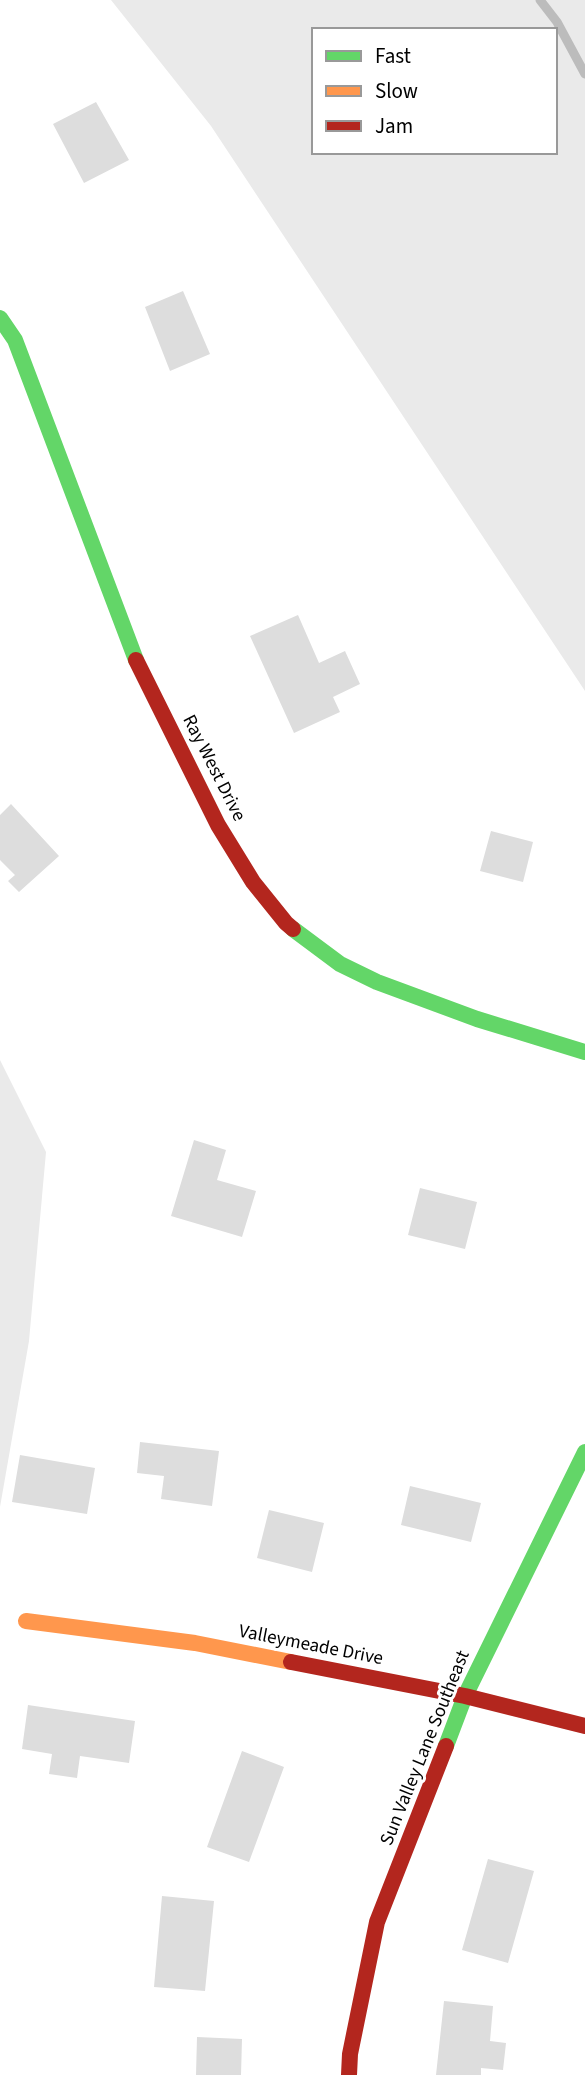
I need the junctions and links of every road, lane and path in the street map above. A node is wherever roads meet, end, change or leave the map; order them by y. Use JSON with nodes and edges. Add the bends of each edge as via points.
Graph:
{"nodes":[{"id":1,"x":0,"y":318,"type":"edge"},
{"id":2,"x":585,"y":1052,"type":"edge"},
{"id":3,"x":585,"y":1452,"type":"edge"},
{"id":4,"x":26,"y":1621,"type":"dead end"},
{"id":5,"x":466,"y":1696,"type":"junction"},
{"id":6,"x":585,"y":1726,"type":"edge"},
{"id":7,"x":349,"y":2075,"type":"edge"}],
"edges":[{"from":1,"to":2,"type":"street","name":"Ray West Drive","via":[[15,340],[139,668],[218,825],[286,923],[340,964],[377,982]]},
{"from":3,"to":5,"type":"street","name":"Sun Valley Lane Southeast"},
{"from":4,"to":5,"type":"street","name":"Valleymeade Drive","via":[[195,1643]]},
{"from":5,"to":6,"type":"street","name":"Valleymeade Drive"},
{"from":5,"to":7,"type":"street","name":"Sun Valley Lane Southeast","via":[[377,1922]]}]}
